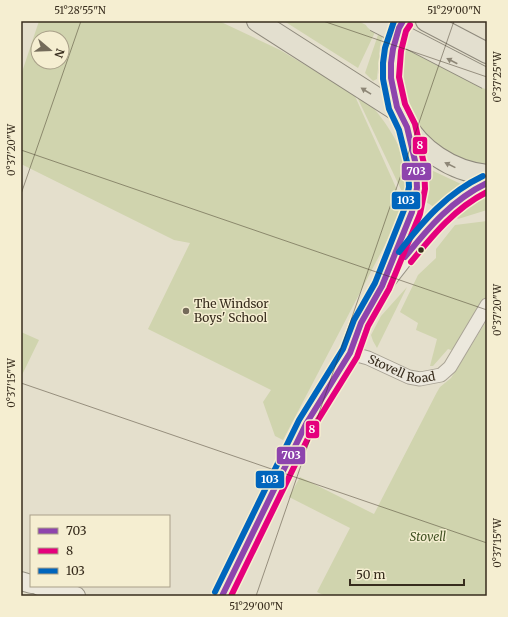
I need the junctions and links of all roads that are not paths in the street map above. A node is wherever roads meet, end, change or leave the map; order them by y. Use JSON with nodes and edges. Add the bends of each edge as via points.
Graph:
{"nodes":[{"id":1,"x":257,"y":21,"type":"edge"},
{"id":2,"x":374,"y":21,"type":"edge"},
{"id":3,"x":403,"y":21,"type":"edge"},
{"id":4,"x":426,"y":21,"type":"edge"},
{"id":5,"x":487,"y":53,"type":"edge"},
{"id":6,"x":487,"y":79,"type":"edge"},
{"id":7,"x":403,"y":119,"type":"junction"},
{"id":8,"x":487,"y":175,"type":"edge"},
{"id":9,"x":487,"y":183,"type":"edge"},
{"id":10,"x":382,"y":286,"type":"junction"},
{"id":11,"x":487,"y":305,"type":"edge"},
{"id":12,"x":350,"y":353,"type":"junction"},
{"id":13,"x":43,"y":587,"type":"edge"},
{"id":14,"x":76,"y":596,"type":"edge"},
{"id":15,"x":222,"y":596,"type":"edge"}],
"edges":[{"from":7,"to":1,"type":"main road","one_way":true},
{"from":6,"to":2,"type":"main road","one_way":true,"bridge":true},
{"from":3,"to":7,"type":"main road","via":[[393,49],[391,78],[393,93]]},
{"from":4,"to":5,"type":"main road"},
{"from":8,"to":7,"type":"main road","one_way":true,"via":[[464,171],[437,158],[415,138]]},
{"from":7,"to":10,"type":"street","via":[[414,151],[416,199]]},
{"from":9,"to":10,"type":"street","via":[[461,197],[445,210]]},
{"from":10,"to":12,"type":"street","via":[[361,323]]},
{"from":11,"to":12,"type":"street","name":"Stovell Road","via":[[450,367],[441,375],[420,379],[409,377],[368,358]]},
{"from":12,"to":15,"type":"street","via":[[306,424]]},
{"from":13,"to":14,"type":"street"}]}
